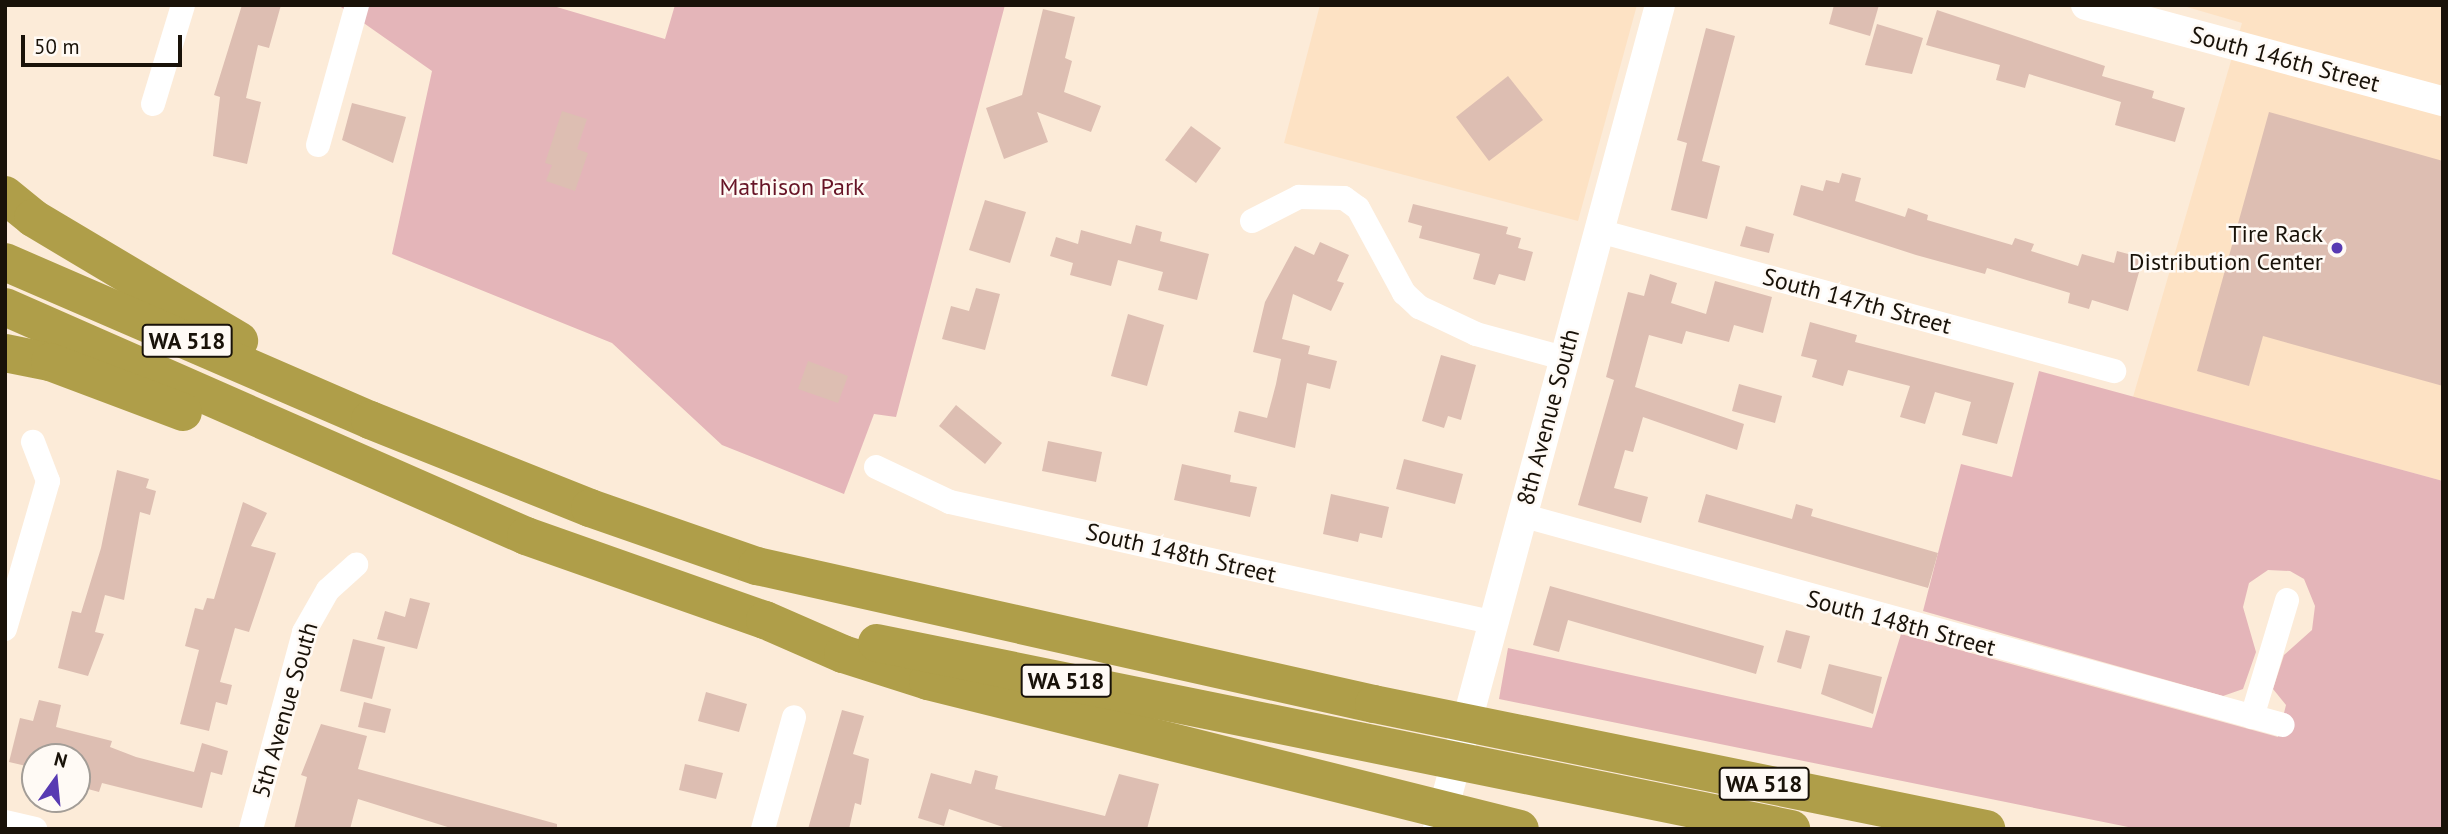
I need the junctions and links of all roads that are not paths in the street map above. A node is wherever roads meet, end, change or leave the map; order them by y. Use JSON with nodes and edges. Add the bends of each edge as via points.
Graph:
{"nodes":[{"id":1,"x":183,"y":5,"type":"edge"},
{"id":2,"x":357,"y":5,"type":"edge"},
{"id":3,"x":1660,"y":5,"type":"edge"},
{"id":4,"x":2086,"y":5,"type":"edge"},
{"id":5,"x":2443,"y":101,"type":"edge"},
{"id":6,"x":153,"y":104,"type":"dead end"},
{"id":7,"x":318,"y":145,"type":"dead end"},
{"id":8,"x":5,"y":195,"type":"edge"},
{"id":9,"x":1252,"y":221,"type":"dead end"},
{"id":10,"x":1599,"y":231,"type":"junction"},
{"id":11,"x":5,"y":262,"type":"edge"},
{"id":12,"x":5,"y":307,"type":"edge"},
{"id":13,"x":5,"y":353,"type":"edge"},
{"id":14,"x":1563,"y":358,"type":"junction"},
{"id":15,"x":2114,"y":370,"type":"dead end"},
{"id":16,"x":370,"y":420,"type":"junction"},
{"id":17,"x":33,"y":442,"type":"dead end"},
{"id":18,"x":317,"y":444,"type":"junction"},
{"id":19,"x":876,"y":467,"type":"dead end"},
{"id":20,"x":1521,"y":515,"type":"junction"},
{"id":21,"x":356,"y":565,"type":"dead end"},
{"id":22,"x":2287,"y":600,"type":"dead end"},
{"id":23,"x":765,"y":620,"type":"junction"},
{"id":24,"x":1492,"y":622,"type":"junction"},
{"id":25,"x":5,"y":629,"type":"edge"},
{"id":26,"x":794,"y":717,"type":"dead end"},
{"id":27,"x":2252,"y":717,"type":"junction"},
{"id":28,"x":2283,"y":725,"type":"dead end"},
{"id":29,"x":5,"y":822,"type":"edge"},
{"id":30,"x":35,"y":829,"type":"edge"},
{"id":31,"x":251,"y":829,"type":"edge"},
{"id":32,"x":763,"y":829,"type":"edge"},
{"id":33,"x":1438,"y":829,"type":"edge"},
{"id":34,"x":1520,"y":829,"type":"edge"},
{"id":35,"x":1791,"y":829,"type":"edge"},
{"id":36,"x":1986,"y":829,"type":"edge"}],
"edges":[{"from":1,"to":6,"type":"street"},
{"from":2,"to":7,"type":"street"},
{"from":3,"to":10,"type":"street","name":"8th Avenue South"},
{"from":4,"to":5,"type":"street","name":"South 146th Street"},
{"from":8,"to":16,"type":"highway","via":[[33,218]]},
{"from":9,"to":14,"type":"street","via":[[1299,197],[1344,198],[1358,208],[1404,293],[1419,307],[1476,334]]},
{"from":10,"to":14,"type":"street","name":"8th Avenue South"},
{"from":10,"to":15,"type":"street","name":"South 147th Street"},
{"from":11,"to":16,"type":"highway","number":"WA 518"},
{"from":12,"to":18,"type":"highway","number":"WA 518"},
{"from":13,"to":18,"type":"highway","via":[[50,362],[240,433]]},
{"from":14,"to":20,"type":"street","name":"8th Avenue South"},
{"from":16,"to":36,"type":"highway","number":"WA 518","via":[[590,508],[757,566],[1374,704]]},
{"from":17,"to":25,"type":"street","via":[[48,481]]},
{"from":18,"to":23,"type":"highway","number":"WA 518","via":[[526,536]]},
{"from":19,"to":24,"type":"street","name":"South 148th Street","via":[[950,502]]},
{"from":20,"to":24,"type":"street","name":"8th Avenue South"},
{"from":20,"to":27,"type":"street","name":"South 148th Street"},
{"from":21,"to":31,"type":"street","name":"5th Avenue South","via":[[328,590],[304,632]]},
{"from":22,"to":27,"type":"street"},
{"from":23,"to":34,"type":"highway","via":[[928,681]]},
{"from":23,"to":35,"type":"highway","number":"WA 518"},
{"from":24,"to":33,"type":"street","name":"8th Avenue South"},
{"from":26,"to":32,"type":"street"},
{"from":27,"to":28,"type":"street","name":"South 148th Street"},
{"from":29,"to":30,"type":"street"}]}
